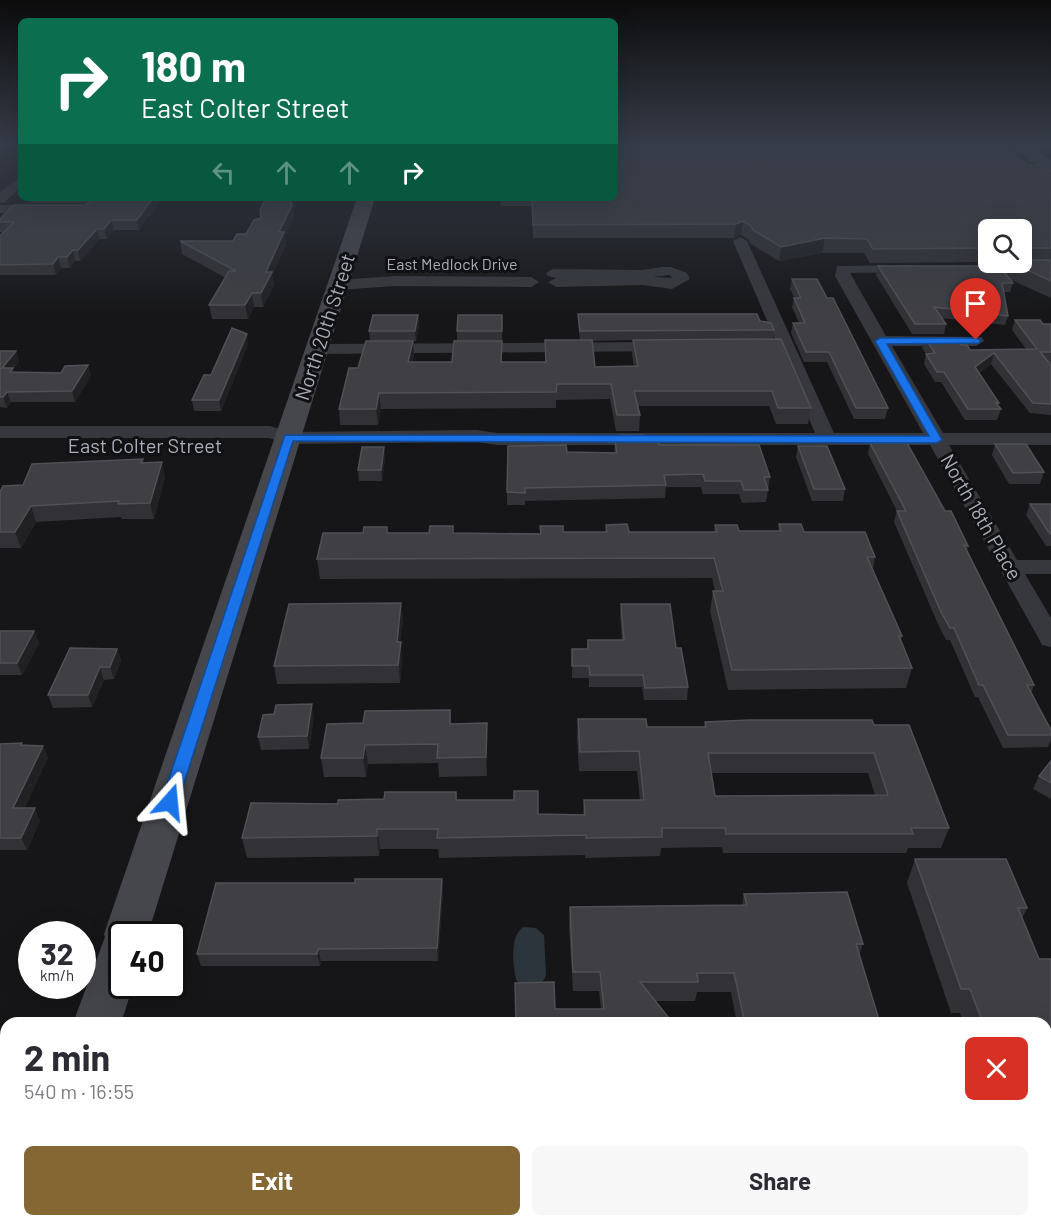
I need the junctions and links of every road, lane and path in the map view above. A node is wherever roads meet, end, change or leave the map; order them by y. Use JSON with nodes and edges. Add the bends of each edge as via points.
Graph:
{"nodes":[{"id":1,"x":365,"y":201,"type":"edge"},
{"id":2,"x":0,"y":209,"type":"edge"},
{"id":3,"x":55,"y":209,"type":"edge"},
{"id":4,"x":740,"y":241,"type":"edge"},
{"id":5,"x":930,"y":268,"type":"edge"},
{"id":6,"x":340,"y":278,"type":"junction"},
{"id":7,"x":555,"y":278,"type":"junction"},
{"id":8,"x":976,"y":340,"type":"dead end"},
{"id":9,"x":880,"y":341,"type":"junction"},
{"id":10,"x":680,"y":347,"type":"edge"},
{"id":11,"x":764,"y":347,"type":"edge"},
{"id":12,"x":787,"y":347,"type":"junction"},
{"id":13,"x":318,"y":349,"type":"junction"},
{"id":14,"x":0,"y":432,"type":"edge"},
{"id":15,"x":289,"y":438,"type":"junction"},
{"id":16,"x":827,"y":439,"type":"junction"},
{"id":17,"x":1051,"y":439,"type":"edge"},
{"id":18,"x":936,"y":440,"type":"junction"},
{"id":19,"x":0,"y":447,"type":"edge"},
{"id":20,"x":1010,"y":567,"type":"junction"},
{"id":21,"x":1051,"y":567,"type":"edge"},
{"id":22,"x":1051,"y":639,"type":"edge"},
{"id":23,"x":130,"y":921,"type":"edge"},
{"id":24,"x":108,"y":991,"type":"edge"},
{"id":25,"x":99,"y":1017,"type":"edge"}],
"edges":[{"from":1,"to":6,"type":"street","name":"North 20th Street"},
{"from":2,"to":3,"type":"street"},
{"from":4,"to":12,"type":"street"},
{"from":5,"to":9,"type":"street","name":"North 18th Place","via":[[842,269]]},
{"from":6,"to":7,"type":"street","name":"East Medlock Drive","via":[[532,278],[543,284]]},
{"from":6,"to":13,"type":"street","name":"North 20th Street"},
{"from":7,"to":7,"type":"street","name":"East Medlock Drive","via":[[672,284],[682,276],[671,272]]},
{"from":8,"to":9,"type":"street"},
{"from":9,"to":18,"type":"street","name":"North 18th Place"},
{"from":10,"to":13,"type":"street"},
{"from":11,"to":12,"type":"street"},
{"from":12,"to":16,"type":"street"},
{"from":13,"to":15,"type":"street","name":"North 20th Street"},
{"from":14,"to":15,"type":"street","name":"East Colter Street","via":[[270,432]]},
{"from":15,"to":16,"type":"street","name":"East Colter Street"},
{"from":15,"to":19,"type":"street","name":"East Colter Street","via":[[268,446]]},
{"from":15,"to":23,"type":"street","name":"North 20th Street"},
{"from":16,"to":18,"type":"street","name":"East Colter Street"},
{"from":17,"to":18,"type":"street","name":"East Colter Street"},
{"from":18,"to":20,"type":"street","name":"North 18th Place"},
{"from":20,"to":21,"type":"street"},
{"from":20,"to":22,"type":"street","name":"North 18th Place"},
{"from":24,"to":25,"type":"street"}]}
